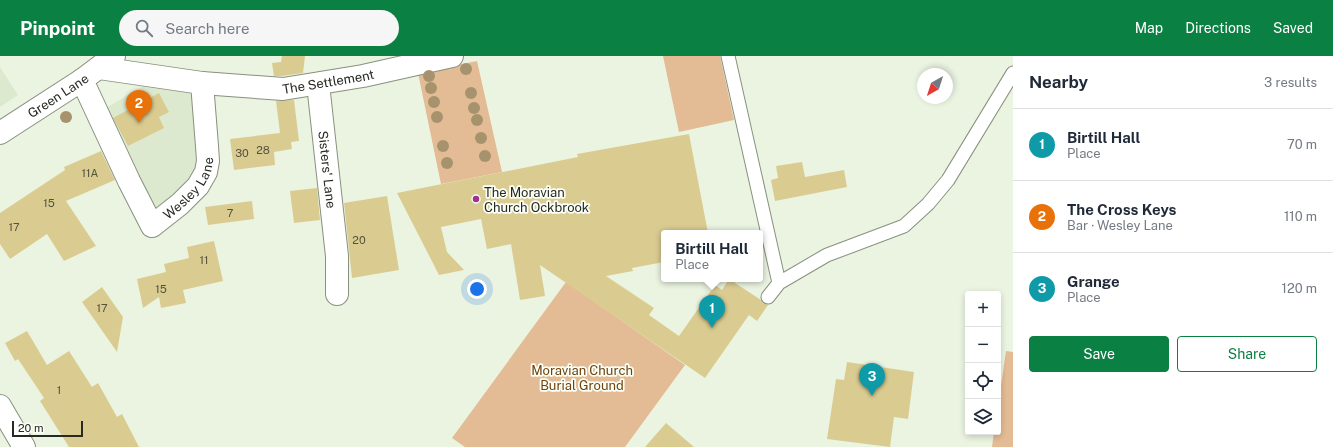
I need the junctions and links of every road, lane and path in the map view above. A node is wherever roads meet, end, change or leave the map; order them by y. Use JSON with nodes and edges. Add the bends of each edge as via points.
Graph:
{"nodes":[{"id":1,"x":452,"y":56,"type":"edge"},
{"id":2,"x":728,"y":56,"type":"edge"},
{"id":3,"x":99,"y":68,"type":"edge"},
{"id":4,"x":1013,"y":73,"type":"edge"},
{"id":5,"x":202,"y":83,"type":"junction"},
{"id":6,"x":318,"y":84,"type":"junction"},
{"id":7,"x":0,"y":133,"type":"edge"},
{"id":8,"x":779,"y":283,"type":"junction"},
{"id":9,"x":337,"y":294,"type":"dead end"},
{"id":10,"x":768,"y":297,"type":"dead end"},
{"id":11,"x":0,"y":406,"type":"edge"},
{"id":12,"x":24,"y":447,"type":"edge"}],
"edges":[{"from":1,"to":6,"type":"street","name":"The Settlement"},
{"from":2,"to":8,"type":"lane"},
{"from":3,"to":5,"type":"street"},
{"from":3,"to":5,"type":"street","name":"Wesley Lane","via":[[129,181],[152,226],[198,186],[206,172],[208,146]]},
{"from":3,"to":7,"type":"street","name":"Green Lane"},
{"from":4,"to":8,"type":"lane","via":[[948,180],[928,204],[904,226],[827,256]]},
{"from":5,"to":6,"type":"street","name":"The Settlement","via":[[282,89]]},
{"from":6,"to":9,"type":"street","name":"Sisters' Lane","via":[[328,259]]},
{"from":8,"to":10,"type":"lane"},
{"from":11,"to":12,"type":"street"}]}
